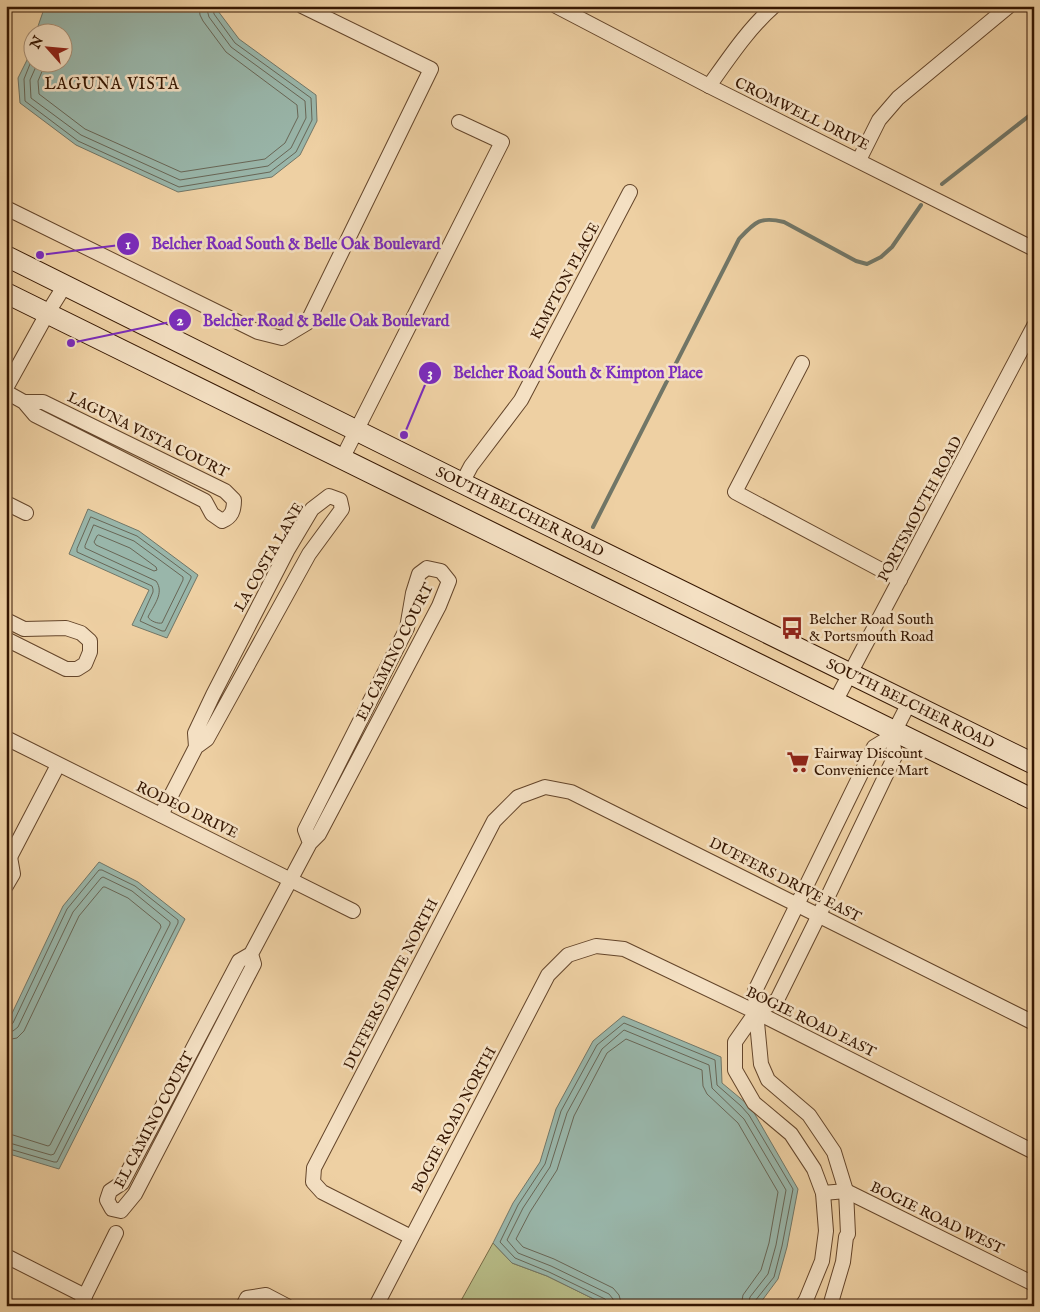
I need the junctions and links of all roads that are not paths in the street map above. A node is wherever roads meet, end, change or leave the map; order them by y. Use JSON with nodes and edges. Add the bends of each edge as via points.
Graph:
{"nodes":[{"id":1,"x":302,"y":6,"type":"edge"},
{"id":2,"x":556,"y":6,"type":"edge"},
{"id":3,"x":774,"y":6,"type":"edge"},
{"id":4,"x":1009,"y":6,"type":"edge"},
{"id":5,"x":709,"y":86,"type":"junction"},
{"id":6,"x":459,"y":122,"type":"dead end"},
{"id":7,"x":859,"y":160,"type":"junction"},
{"id":8,"x":630,"y":192,"type":"dead end"},
{"id":9,"x":6,"y":208,"type":"edge"},
{"id":10,"x":1034,"y":249,"type":"edge"},
{"id":11,"x":6,"y":256,"type":"edge"},
{"id":12,"x":65,"y":285,"type":"junction"},
{"id":13,"x":6,"y":293,"type":"edge"},
{"id":14,"x":47,"y":314,"type":"junction"},
{"id":15,"x":1033,"y":328,"type":"edge"},
{"id":16,"x":802,"y":363,"type":"dead end"},
{"id":17,"x":6,"y":388,"type":"edge"},
{"id":18,"x":6,"y":392,"type":"edge"},
{"id":19,"x":24,"y":402,"type":"junction"},
{"id":20,"x":356,"y":431,"type":"junction"},
{"id":21,"x":342,"y":459,"type":"junction"},
{"id":22,"x":462,"y":483,"type":"junction"},
{"id":23,"x":6,"y":503,"type":"edge"},
{"id":24,"x":26,"y":513,"type":"dead end"},
{"id":25,"x":900,"y":580,"type":"junction"},
{"id":26,"x":6,"y":620,"type":"edge"},
{"id":27,"x":6,"y":639,"type":"edge"},
{"id":28,"x":850,"y":674,"type":"junction"},
{"id":29,"x":835,"y":702,"type":"junction"},
{"id":30,"x":909,"y":703,"type":"junction"},
{"id":31,"x":894,"y":734,"type":"junction"},
{"id":32,"x":6,"y":738,"type":"edge"},
{"id":33,"x":196,"y":747,"type":"junction"},
{"id":34,"x":1034,"y":764,"type":"edge"},
{"id":35,"x":58,"y":765,"type":"junction"},
{"id":36,"x":850,"y":796,"type":"junction"},
{"id":37,"x":518,"y":797,"type":"joint"},
{"id":38,"x":1034,"y":800,"type":"edge"},
{"id":39,"x":871,"y":806,"type":"junction"},
{"id":40,"x":161,"y":815,"type":"junction"},
{"id":41,"x":310,"y":843,"type":"junction"},
{"id":42,"x":8,"y":858,"type":"edge"},
{"id":43,"x":291,"y":880,"type":"junction"},
{"id":44,"x":6,"y":886,"type":"edge"},
{"id":45,"x":797,"y":904,"type":"junction"},
{"id":46,"x":353,"y":912,"type":"dead end"},
{"id":47,"x":819,"y":915,"type":"junction"},
{"id":48,"x":251,"y":954,"type":"junction"},
{"id":49,"x":568,"y":955,"type":"joint"},
{"id":50,"x":756,"y":1012,"type":"junction"},
{"id":51,"x":1034,"y":1023,"type":"edge"},
{"id":52,"x":1034,"y":1152,"type":"edge"},
{"id":53,"x":846,"y":1192,"type":"junction"},
{"id":54,"x":823,"y":1193,"type":"junction"},
{"id":55,"x":116,"y":1233,"type":"dead end"},
{"id":56,"x":411,"y":1237,"type":"junction"},
{"id":57,"x":6,"y":1256,"type":"edge"},
{"id":58,"x":1034,"y":1284,"type":"edge"},
{"id":59,"x":82,"y":1301,"type":"edge"},
{"id":60,"x":245,"y":1302,"type":"edge"},
{"id":61,"x":808,"y":1304,"type":"edge"},
{"id":62,"x":288,"y":1306,"type":"edge"},
{"id":63,"x":376,"y":1306,"type":"edge"},
{"id":64,"x":830,"y":1306,"type":"edge"}],
"edges":[{"from":1,"to":9,"type":"street","via":[[431,69],[307,323],[282,338],[258,332]]},
{"from":2,"to":5,"type":"street","name":"CROMWELL DRIVE"},
{"from":3,"to":5,"type":"street","via":[[744,38]]},
{"from":4,"to":7,"type":"street","via":[[898,98],[880,120]]},
{"from":5,"to":7,"type":"street","name":"CROMWELL DRIVE"},
{"from":6,"to":20,"type":"street","via":[[502,142]]},
{"from":7,"to":10,"type":"street","name":"CROMWELL DRIVE"},
{"from":8,"to":22,"type":"street","name":"KIMPTON PLACE","via":[[521,400],[471,466]]},
{"from":11,"to":12,"type":"main road","name":"SOUTH BELCHER ROAD"},
{"from":12,"to":14,"type":"street"},
{"from":12,"to":20,"type":"main road","name":"SOUTH BELCHER ROAD"},
{"from":13,"to":14,"type":"main road"},
{"from":14,"to":17,"type":"street"},
{"from":14,"to":21,"type":"main road"},
{"from":15,"to":25,"type":"street","name":"PORTSMOUTH ROAD"},
{"from":16,"to":25,"type":"street","via":[[735,492]]},
{"from":18,"to":19,"type":"street","name":"LAGUNA VISTA COURT"},
{"from":19,"to":19,"type":"street","name":"LAGUNA VISTA COURT","via":[[35,415],[205,501],[212,514],[222,521],[234,510],[234,500],[225,491],[43,402]]},
{"from":20,"to":21,"type":"street"},
{"from":20,"to":22,"type":"main road","name":"SOUTH BELCHER ROAD"},
{"from":21,"to":29,"type":"main road"},
{"from":22,"to":28,"type":"main road","name":"SOUTH BELCHER ROAD"},
{"from":23,"to":24,"type":"street"},
{"from":25,"to":28,"type":"street","name":"PORTSMOUTH ROAD"},
{"from":26,"to":27,"type":"street","via":[[24,628],[66,628],[81,633],[90,641],[90,652],[85,664],[77,669],[66,669]]},
{"from":28,"to":29,"type":"street","name":"PORTSMOUTH ROAD"},
{"from":28,"to":30,"type":"main road","name":"SOUTH BELCHER ROAD"},
{"from":29,"to":31,"type":"main road"},
{"from":30,"to":31,"type":"street"},
{"from":30,"to":34,"type":"main road","name":"SOUTH BELCHER ROAD"},
{"from":31,"to":36,"type":"street","via":[[874,746]]},
{"from":31,"to":38,"type":"main road"},
{"from":31,"to":39,"type":"street","via":[[895,756]]},
{"from":32,"to":35,"type":"street","name":"RODEO DRIVE"},
{"from":33,"to":33,"type":"street","name":"LA COSTA LANE","via":[[207,738],[309,554],[342,509],[340,500],[329,496],[312,509],[213,695],[195,734]]},
{"from":33,"to":40,"type":"street","name":"LA COSTA LANE"},
{"from":35,"to":40,"type":"street","name":"RODEO DRIVE"},
{"from":35,"to":42,"type":"street"},
{"from":36,"to":39,"type":"street"},
{"from":36,"to":45,"type":"street"},
{"from":37,"to":45,"type":"street","name":"DUFFERS DRIVE EAST","via":[[545,787],[571,792]]},
{"from":37,"to":56,"type":"street","name":"DUFFERS DRIVE NORTH","via":[[494,821],[314,1168],[313,1182],[322,1192]]},
{"from":39,"to":47,"type":"street"},
{"from":40,"to":43,"type":"street","name":"RODEO DRIVE"},
{"from":41,"to":41,"type":"street","name":"EL CAMINO COURT","via":[[319,834],[440,606],[449,581],[441,571],[427,568],[419,574],[407,628],[305,830]]},
{"from":41,"to":43,"type":"street","name":"EL CAMINO COURT"},
{"from":42,"to":44,"type":"street","via":[[13,874]]},
{"from":43,"to":46,"type":"street","name":"RODEO DRIVE"},
{"from":43,"to":48,"type":"street","name":"EL CAMINO COURT"},
{"from":45,"to":47,"type":"street","name":"DUFFERS DRIVE EAST"},
{"from":45,"to":50,"type":"street","via":[[755,990]]},
{"from":47,"to":50,"type":"street","via":[[777,1000]]},
{"from":47,"to":51,"type":"street","name":"DUFFERS DRIVE EAST"},
{"from":48,"to":48,"type":"street","name":"EL CAMINO COURT","via":[[239,961],[122,1183],[110,1191],[107,1200],[112,1209],[120,1211],[135,1194],[254,964]]},
{"from":49,"to":50,"type":"street","name":"BOGIE ROAD EAST","via":[[596,946],[624,949]]},
{"from":49,"to":56,"type":"street","name":"BOGIE ROAD NORTH","via":[[548,975]]},
{"from":50,"to":52,"type":"street","name":"BOGIE ROAD EAST"},
{"from":50,"to":53,"type":"street","via":[[761,1064],[768,1080],[809,1115],[834,1152]]},
{"from":50,"to":54,"type":"street","via":[[735,1042],[735,1070],[754,1103],[791,1134],[814,1169]]},
{"from":53,"to":54,"type":"street","name":"BOGIE ROAD WEST"},
{"from":53,"to":58,"type":"street","name":"BOGIE ROAD WEST"},
{"from":53,"to":64,"type":"street","via":[[848,1234]]},
{"from":54,"to":61,"type":"street","via":[[826,1231],[822,1261]]},
{"from":55,"to":59,"type":"street"},
{"from":56,"to":63,"type":"street","name":"BOGIE ROAD NORTH"},
{"from":57,"to":59,"type":"street"},
{"from":60,"to":62,"type":"street","via":[[266,1295]]}]}
